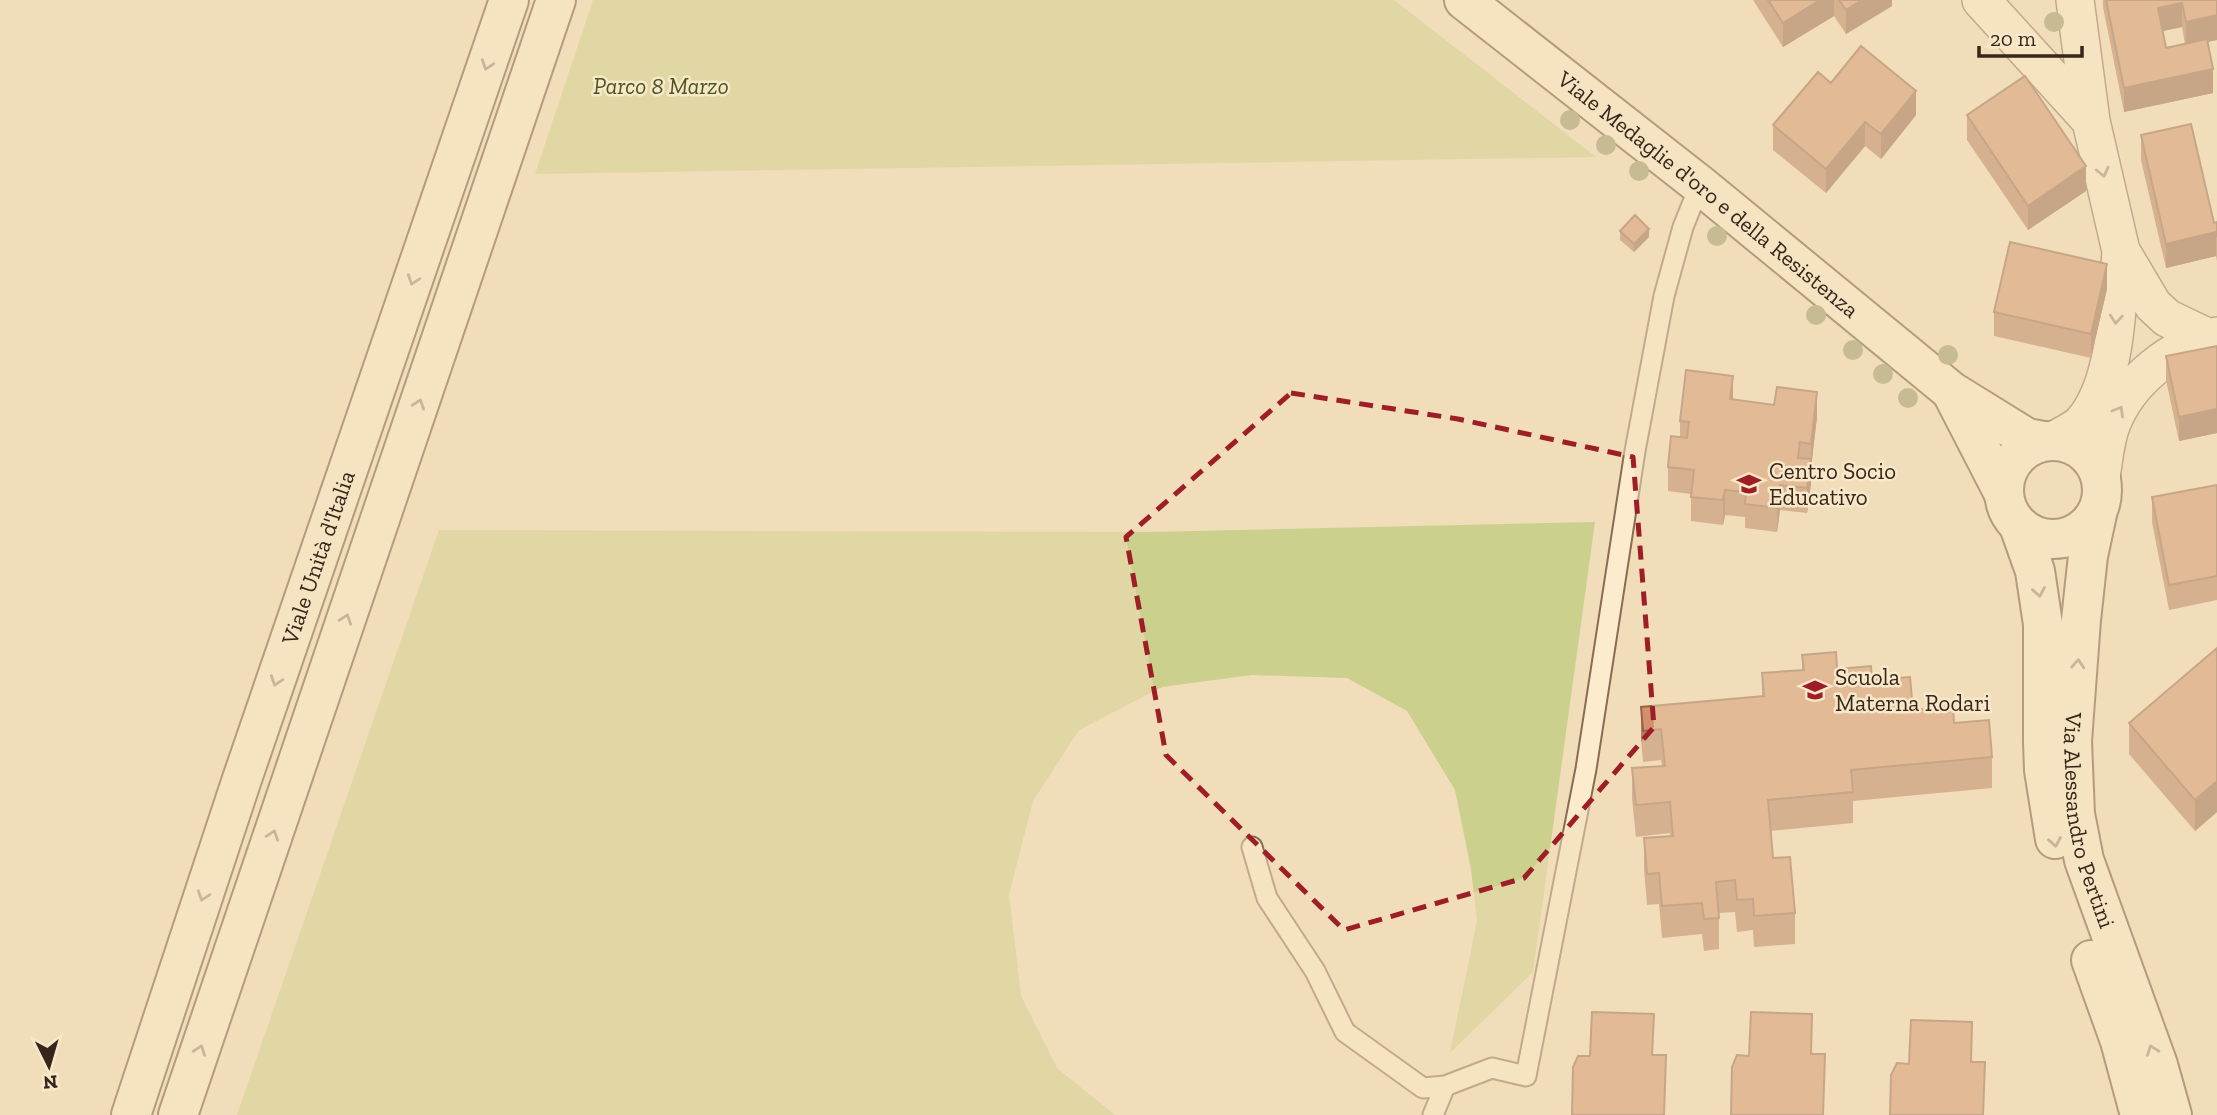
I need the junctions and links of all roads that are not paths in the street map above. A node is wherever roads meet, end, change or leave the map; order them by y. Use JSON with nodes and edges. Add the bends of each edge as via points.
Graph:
{"nodes":[{"id":1,"x":509,"y":0,"type":"edge"},
{"id":2,"x":556,"y":0,"type":"edge"},
{"id":3,"x":1464,"y":0,"type":"edge"},
{"id":4,"x":1981,"y":0,"type":"edge"},
{"id":5,"x":2075,"y":0,"type":"edge"},
{"id":6,"x":2091,"y":121,"type":"junction"},
{"id":7,"x":1700,"y":186,"type":"junction"},
{"id":8,"x":2121,"y":251,"type":"junction"},
{"id":9,"x":2213,"y":337,"type":"edge"},
{"id":10,"x":1951,"y":391,"type":"junction"},
{"id":11,"x":2049,"y":441,"type":"junction"},
{"id":12,"x":2101,"y":477,"type":"junction"},
{"id":13,"x":2003,"y":492,"type":"junction"},
{"id":14,"x":2096,"y":514,"type":"junction"},
{"id":15,"x":2019,"y":526,"type":"junction"},
{"id":16,"x":1252,"y":847,"type":"dead end"},
{"id":17,"x":1445,"y":1086,"type":"junction"},
{"id":18,"x":131,"y":1115,"type":"edge"},
{"id":19,"x":178,"y":1115,"type":"edge"},
{"id":20,"x":1433,"y":1115,"type":"edge"},
{"id":21,"x":2140,"y":1115,"type":"edge"},
{"id":22,"x":2172,"y":1115,"type":"edge"}],
"edges":[{"from":1,"to":18,"type":"street","name":"Viale Unità d'Italia","one_way":true},
{"from":19,"to":2,"type":"street","name":"Viale Unità d'Italia","one_way":true},
{"from":3,"to":7,"type":"street","name":"Viale Medaglie d'oro e della Resistenza"},
{"from":4,"to":6,"type":"street"},
{"from":5,"to":6,"type":"street"},
{"from":6,"to":8,"type":"street","one_way":true},
{"from":7,"to":10,"type":"street","name":"Viale Medaglie d'oro e della Resistenza"},
{"from":7,"to":17,"type":"lane","via":[[1664,296],[1586,769],[1527,1076],[1492,1068]]},
{"from":8,"to":9,"type":"street","via":[[2153,306],[2167,318]]},
{"from":8,"to":11,"type":"street","one_way":true,"via":[[2112,357],[2097,400],[2081,424]]},
{"from":12,"to":9,"type":"street","one_way":true,"via":[[2112,423],[2136,384],[2178,351]]},
{"from":10,"to":11,"type":"street","name":"Viale Medaglie d'oro e della Resistenza","via":[[2027,438]]},
{"from":10,"to":13,"type":"street","name":"Viale Medaglie d'oro e della Resistenza"},
{"from":11,"to":12,"type":"street","via":[[2070,443],[2084,451]]},
{"from":11,"to":13,"type":"street","via":[[2021,452],[2011,463]]},
{"from":12,"to":14,"type":"street"},
{"from":13,"to":15,"type":"street"},
{"from":14,"to":15,"type":"street","via":[[2075,535],[2060,539],[2045,539]]},
{"from":22,"to":14,"type":"street","name":"Via Alessandro Pertini","one_way":true,"via":[[2084,860],[2075,814],[2072,741],[2081,620]]},
{"from":15,"to":21,"type":"street","name":"Via Alessandro Pertini","one_way":true,"via":[[2037,579],[2043,624],[2044,770],[2058,857]]},
{"from":16,"to":17,"type":"lane","via":[[1267,898],[1315,971],[1345,1032],[1423,1088]]},
{"from":17,"to":20,"type":"lane"}]}
